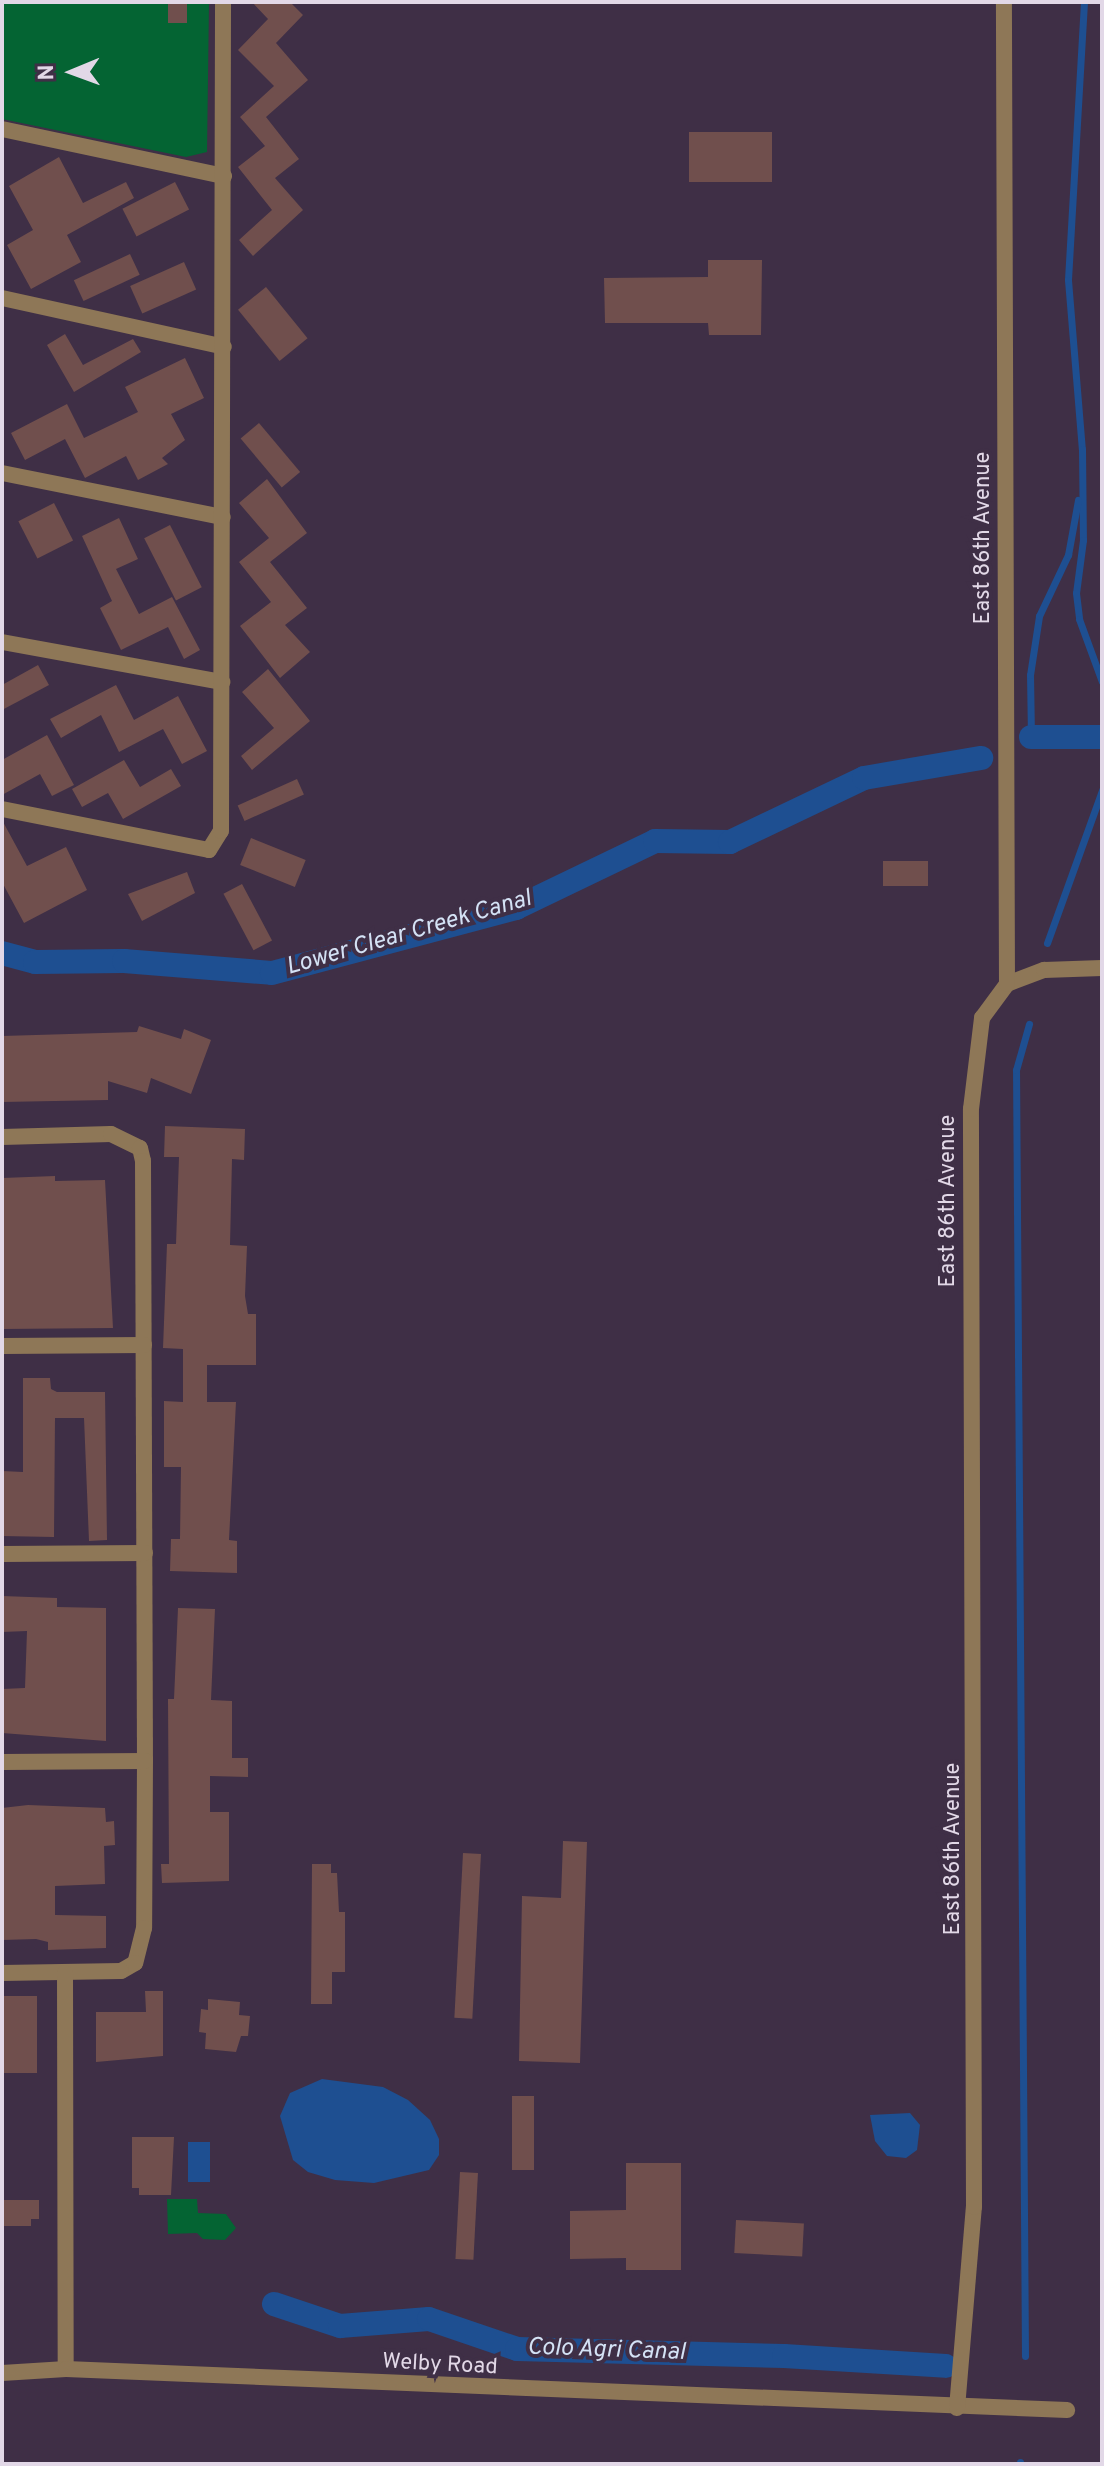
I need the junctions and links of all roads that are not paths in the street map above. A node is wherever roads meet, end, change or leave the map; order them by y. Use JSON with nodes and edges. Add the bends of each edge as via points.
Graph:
{"nodes":[{"id":1,"x":223,"y":2,"type":"edge"},
{"id":2,"x":1004,"y":2,"type":"edge"},
{"id":3,"x":2,"y":129,"type":"edge"},
{"id":4,"x":224,"y":176,"type":"junction"},
{"id":5,"x":2,"y":298,"type":"edge"},
{"id":6,"x":224,"y":347,"type":"junction"},
{"id":7,"x":2,"y":473,"type":"edge"},
{"id":8,"x":223,"y":517,"type":"junction"},
{"id":9,"x":2,"y":642,"type":"edge"},
{"id":10,"x":222,"y":682,"type":"junction"},
{"id":11,"x":2,"y":809,"type":"edge"},
{"id":12,"x":1102,"y":968,"type":"edge"},
{"id":13,"x":1007,"y":984,"type":"junction"},
{"id":14,"x":2,"y":1137,"type":"edge"},
{"id":15,"x":144,"y":1345,"type":"junction"},
{"id":16,"x":2,"y":1346,"type":"edge"},
{"id":17,"x":145,"y":1553,"type":"junction"},
{"id":18,"x":2,"y":1554,"type":"edge"},
{"id":19,"x":145,"y":1761,"type":"junction"},
{"id":20,"x":2,"y":1762,"type":"edge"},
{"id":21,"x":2,"y":1973,"type":"edge"},
{"id":22,"x":65,"y":1973,"type":"junction"},
{"id":23,"x":66,"y":2369,"type":"junction"},
{"id":24,"x":2,"y":2373,"type":"edge"},
{"id":25,"x":957,"y":2408,"type":"junction"},
{"id":26,"x":1067,"y":2410,"type":"dead end"}],
"edges":[{"from":1,"to":4,"type":"street"},
{"from":2,"to":13,"type":"street","name":"East 86th Avenue"},
{"from":3,"to":4,"type":"street"},
{"from":4,"to":6,"type":"street"},
{"from":5,"to":6,"type":"street"},
{"from":6,"to":8,"type":"street"},
{"from":7,"to":8,"type":"street"},
{"from":8,"to":10,"type":"street"},
{"from":9,"to":10,"type":"street"},
{"from":10,"to":11,"type":"street","via":[[221,831],[209,850]]},
{"from":12,"to":13,"type":"street","via":[[1044,970]]},
{"from":13,"to":25,"type":"street","name":"East 86th Avenue","via":[[982,1018],[971,1109],[974,2192],[968,2322]]},
{"from":14,"to":15,"type":"street","via":[[111,1134],[140,1148]]},
{"from":15,"to":16,"type":"street"},
{"from":15,"to":17,"type":"street"},
{"from":17,"to":18,"type":"street"},
{"from":17,"to":19,"type":"street"},
{"from":19,"to":20,"type":"street"},
{"from":19,"to":22,"type":"street","via":[[141,1948],[130,1968]]},
{"from":21,"to":22,"type":"street"},
{"from":22,"to":23,"type":"street"},
{"from":23,"to":24,"type":"street","name":"Welby Road"},
{"from":23,"to":25,"type":"street","name":"Welby Road"},
{"from":25,"to":26,"type":"street","name":"Welby Road"}]}
